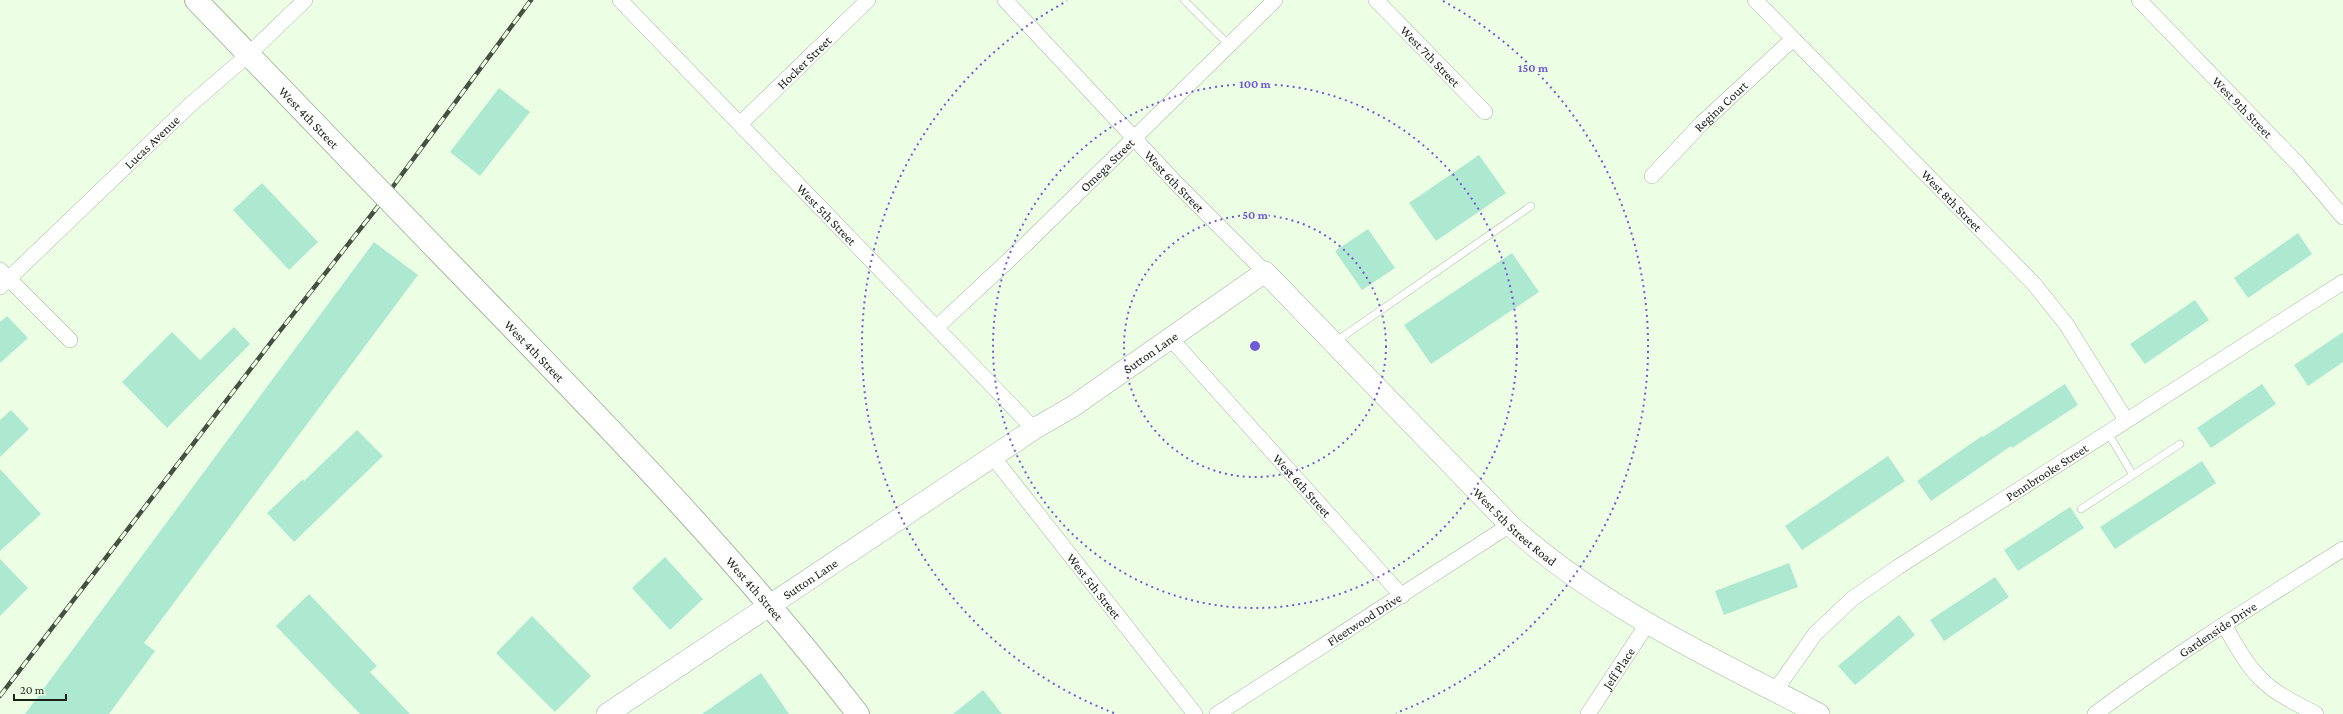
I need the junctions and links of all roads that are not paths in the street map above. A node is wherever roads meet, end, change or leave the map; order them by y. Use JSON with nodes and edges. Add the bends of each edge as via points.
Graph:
{"nodes":[{"id":1,"x":196,"y":0,"type":"edge"},
{"id":2,"x":305,"y":0,"type":"edge"},
{"id":3,"x":620,"y":0,"type":"edge"},
{"id":4,"x":868,"y":0,"type":"edge"},
{"id":5,"x":1005,"y":0,"type":"edge"},
{"id":6,"x":1184,"y":0,"type":"edge"},
{"id":7,"x":1274,"y":0,"type":"edge"},
{"id":8,"x":1376,"y":0,"type":"edge"},
{"id":9,"x":1755,"y":0,"type":"edge"},
{"id":10,"x":2139,"y":0,"type":"edge"},
{"id":11,"x":1793,"y":39,"type":"junction"},
{"id":12,"x":1228,"y":44,"type":"junction"},
{"id":13,"x":248,"y":55,"type":"junction"},
{"id":14,"x":1485,"y":112,"type":"dead end"},
{"id":15,"x":740,"y":124,"type":"junction"},
{"id":16,"x":1134,"y":136,"type":"junction"},
{"id":17,"x":1652,"y":176,"type":"dead end"},
{"id":18,"x":1531,"y":206,"type":"dead end"},
{"id":19,"x":2343,"y":217,"type":"edge"},
{"id":20,"x":1265,"y":272,"type":"junction"},
{"id":21,"x":3,"y":279,"type":"edge"},
{"id":22,"x":2343,"y":282,"type":"edge"},
{"id":23,"x":937,"y":327,"type":"junction"},
{"id":24,"x":1170,"y":338,"type":"junction"},
{"id":25,"x":70,"y":340,"type":"dead end"},
{"id":26,"x":1334,"y":343,"type":"junction"},
{"id":27,"x":2126,"y":420,"type":"junction"},
{"id":28,"x":1034,"y":429,"type":"junction"},
{"id":29,"x":2108,"y":432,"type":"junction"},
{"id":30,"x":2180,"y":444,"type":"dead end"},
{"id":31,"x":993,"y":457,"type":"junction"},
{"id":32,"x":2133,"y":475,"type":"junction"},
{"id":33,"x":2081,"y":509,"type":"dead end"},
{"id":34,"x":1510,"y":525,"type":"junction"},
{"id":35,"x":2343,"y":549,"type":"edge"},
{"id":36,"x":1402,"y":596,"type":"junction"},
{"id":37,"x":770,"y":605,"type":"junction"},
{"id":38,"x":1648,"y":623,"type":"junction"},
{"id":39,"x":2224,"y":625,"type":"junction"},
{"id":40,"x":1775,"y":691,"type":"junction"},
{"id":41,"x":607,"y":714,"type":"edge"},
{"id":42,"x":858,"y":714,"type":"edge"},
{"id":43,"x":1196,"y":714,"type":"edge"},
{"id":44,"x":1217,"y":714,"type":"edge"},
{"id":45,"x":1588,"y":714,"type":"edge"},
{"id":46,"x":1819,"y":714,"type":"edge"},
{"id":47,"x":2095,"y":714,"type":"edge"},
{"id":48,"x":2316,"y":714,"type":"edge"}],
"edges":[{"from":1,"to":13,"type":"main road","name":"West 4th Street"},
{"from":2,"to":13,"type":"street","name":"Lucas Avenue"},
{"from":3,"to":15,"type":"street","name":"West 5th Street"},
{"from":4,"to":15,"type":"street","name":"Hocker Street"},
{"from":5,"to":16,"type":"street","name":"West 6th Street"},
{"from":6,"to":12,"type":"lane"},
{"from":7,"to":12,"type":"street","name":"Omega Street"},
{"from":8,"to":14,"type":"street","name":"West 7th Street"},
{"from":9,"to":11,"type":"street","name":"West 8th Street"},
{"from":10,"to":19,"type":"street","name":"West 9th Street","via":[[2298,164]]},
{"from":11,"to":17,"type":"street","name":"Regina Court","via":[[1702,123]]},
{"from":11,"to":27,"type":"street","name":"West 8th Street","via":[[2034,284],[2066,324]]},
{"from":12,"to":16,"type":"street","name":"Omega Street"},
{"from":13,"to":21,"type":"street","name":"Lucas Avenue","via":[[190,105]]},
{"from":13,"to":37,"type":"main road","name":"West 4th Street","bridge":true,"via":[[621,440]]},
{"from":15,"to":23,"type":"street","name":"West 5th Street"},
{"from":16,"to":20,"type":"street","name":"West 6th Street","via":[[1176,183]]},
{"from":16,"to":23,"type":"street","name":"Omega Street","via":[[1026,244]]},
{"from":18,"to":26,"type":"lane"},
{"from":20,"to":24,"type":"street","name":"Sutton Lane"},
{"from":20,"to":26,"type":"street","name":"West 5th Street Road"},
{"from":21,"to":25,"type":"street"},
{"from":22,"to":27,"type":"street","name":"Pennbrooke Street"},
{"from":23,"to":28,"type":"street","name":"West 5th Street"},
{"from":24,"to":28,"type":"street","name":"Sutton Lane","via":[[1072,407]]},
{"from":24,"to":36,"type":"street","name":"West 6th Street"},
{"from":26,"to":34,"type":"street","name":"West 5th Street Road"},
{"from":27,"to":29,"type":"street","name":"Pennbrooke Street"},
{"from":28,"to":31,"type":"street","name":"Sutton Lane"},
{"from":29,"to":32,"type":"lane"},
{"from":29,"to":40,"type":"street","name":"Pennbrooke Street","via":[[1852,599],[1816,634]]},
{"from":30,"to":32,"type":"lane"},
{"from":31,"to":37,"type":"street","name":"Sutton Lane"},
{"from":31,"to":43,"type":"street","name":"West 5th Street"},
{"from":32,"to":33,"type":"lane"},
{"from":34,"to":36,"type":"street","name":"Fleetwood Drive"},
{"from":34,"to":38,"type":"street","name":"West 5th Street Road","via":[[1565,572]]},
{"from":35,"to":39,"type":"street","name":"Gardenside Drive"},
{"from":36,"to":44,"type":"street","name":"Fleetwood Drive"},
{"from":37,"to":41,"type":"street","name":"Sutton Lane"},
{"from":37,"to":42,"type":"main road","name":"West 4th Street"},
{"from":38,"to":40,"type":"street","name":"West 5th Street Road"},
{"from":38,"to":45,"type":"street","name":"Jeff Place"},
{"from":39,"to":47,"type":"street","name":"Gardenside Drive","via":[[2139,681]]},
{"from":39,"to":48,"type":"street","via":[[2262,681],[2279,694]]},
{"from":40,"to":46,"type":"street","name":"West 5th Street Road"}]}
